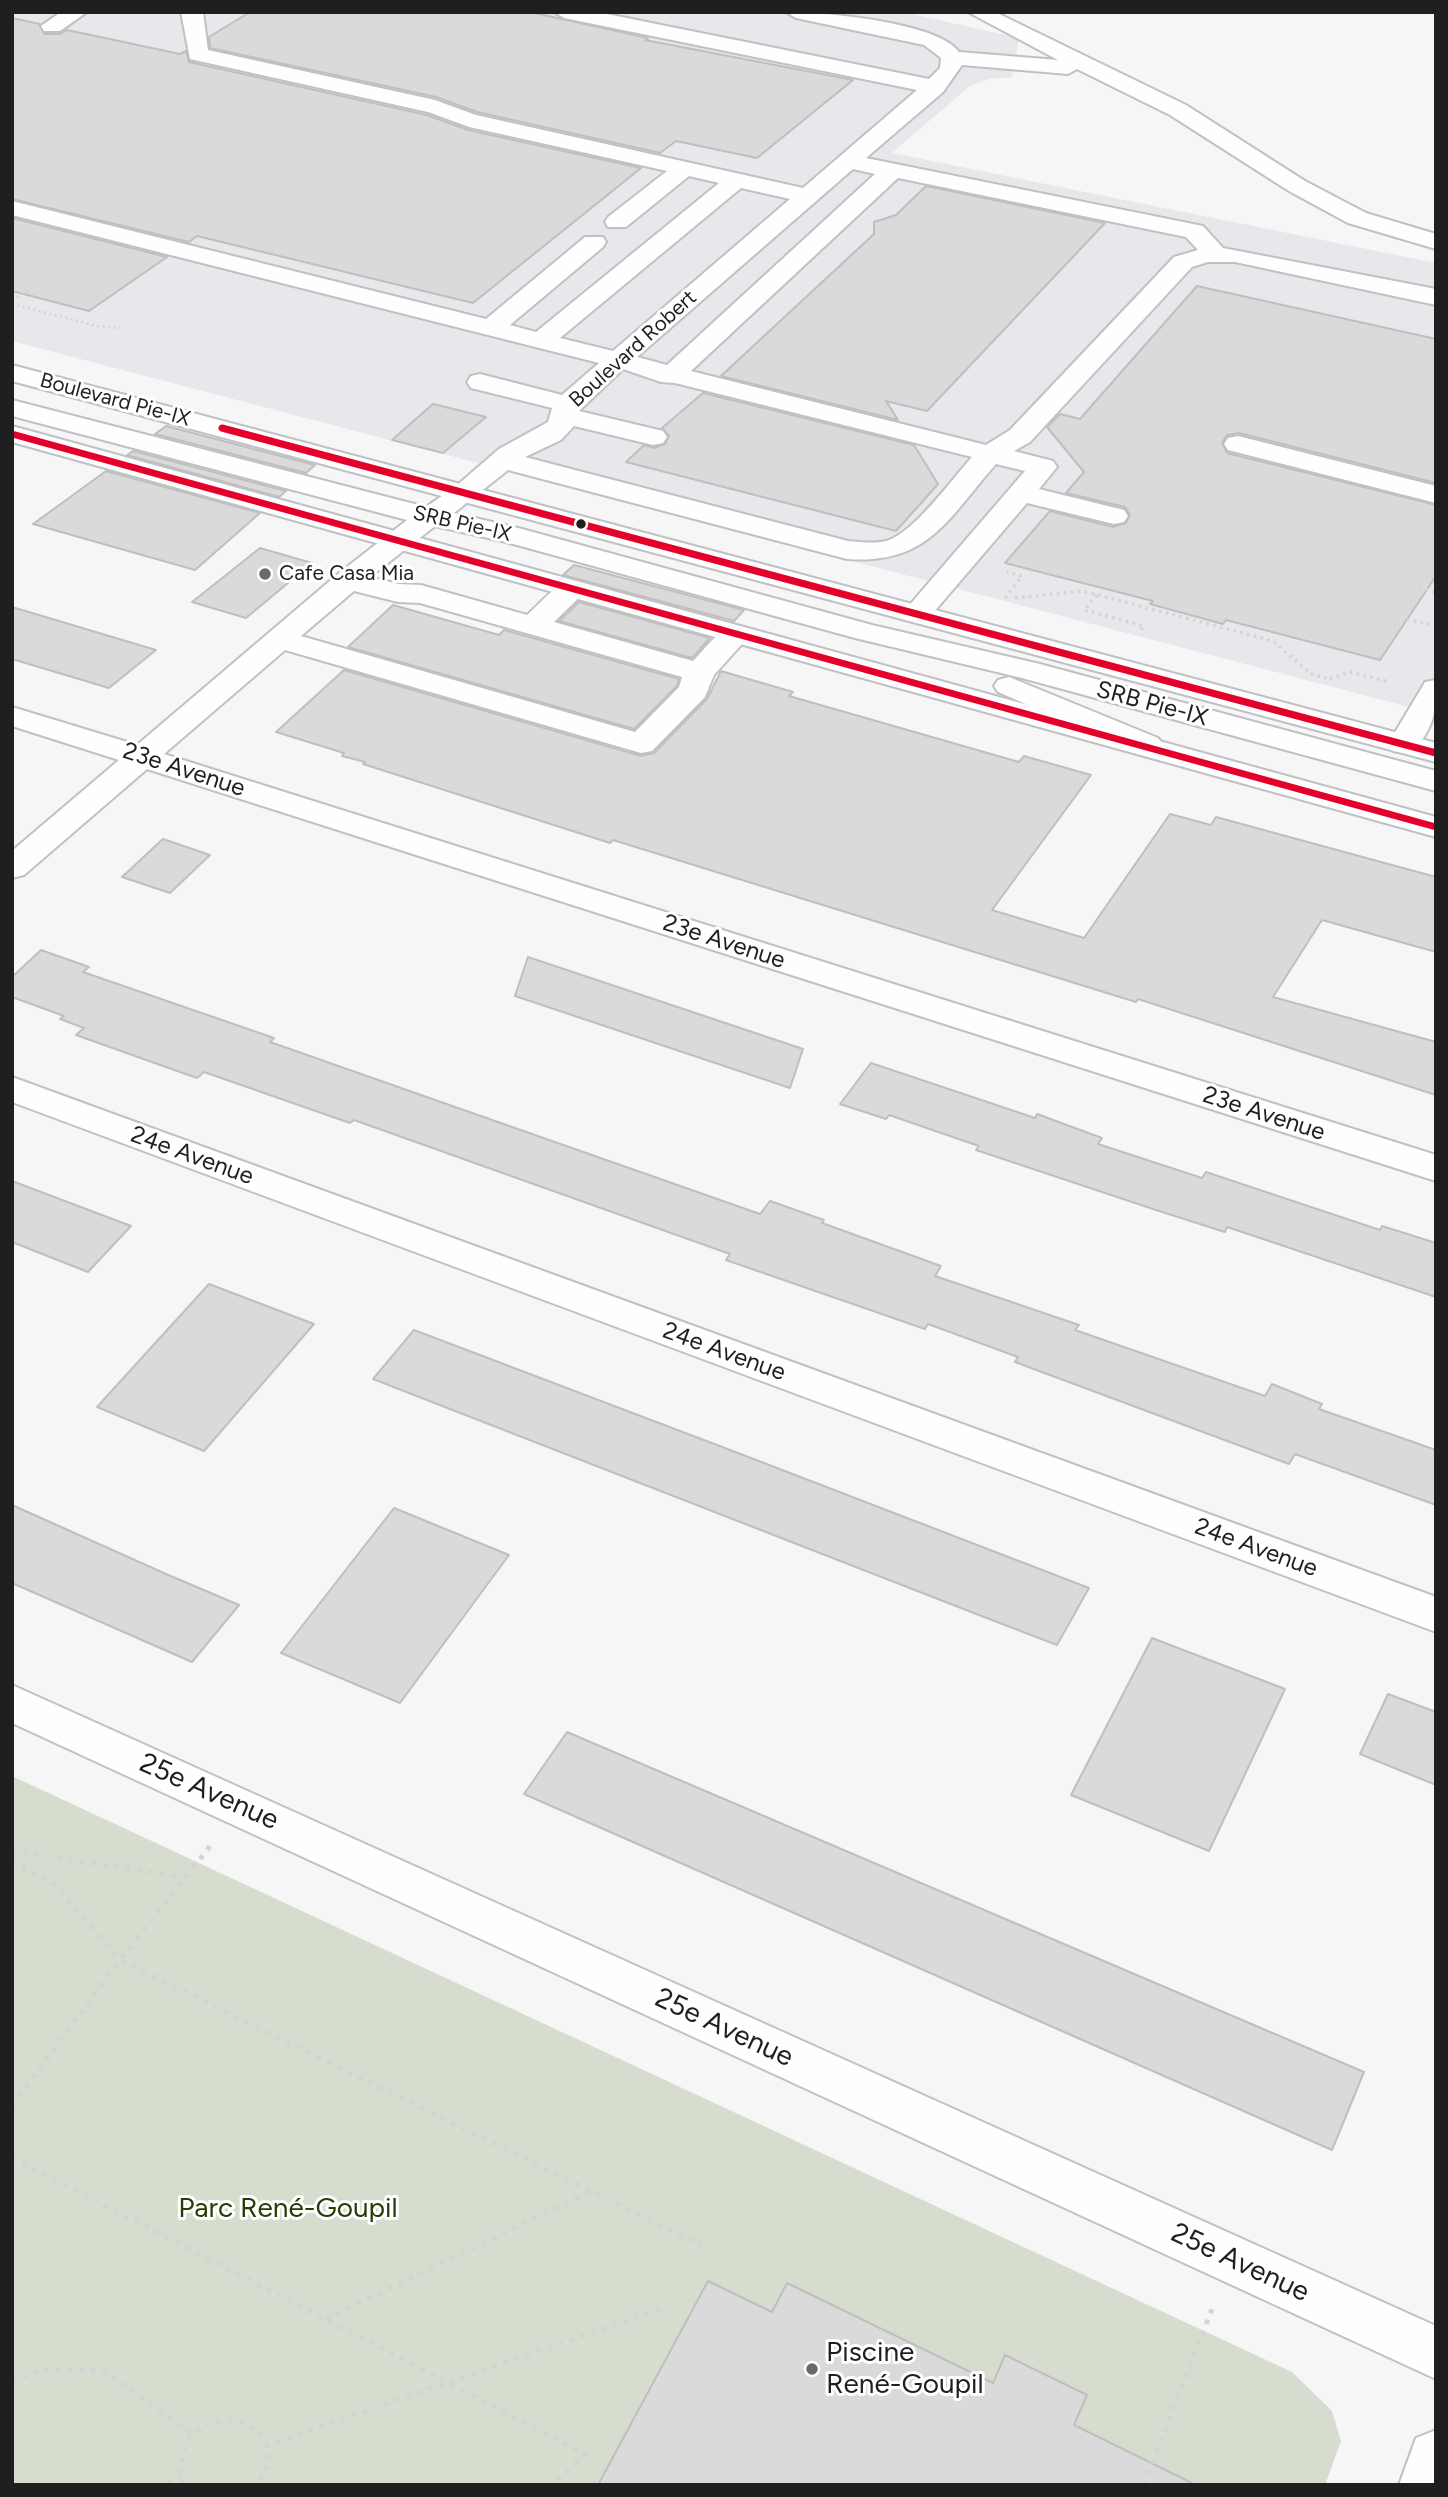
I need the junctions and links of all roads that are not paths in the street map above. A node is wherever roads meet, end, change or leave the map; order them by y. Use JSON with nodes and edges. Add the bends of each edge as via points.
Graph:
{"nodes":[{"id":1,"x":77,"y":12,"type":"edge"},
{"id":2,"x":192,"y":12,"type":"edge"},
{"id":3,"x":564,"y":12,"type":"edge"},
{"id":4,"x":796,"y":12,"type":"edge"},
{"id":5,"x":978,"y":12,"type":"edge"},
{"id":6,"x":52,"y":26,"type":"dead end"},
{"id":7,"x":952,"y":58,"type":"junction"},
{"id":8,"x":1093,"y":69,"type":"junction"},
{"id":9,"x":935,"y":87,"type":"junction"},
{"id":10,"x":848,"y":161,"type":"junction"},
{"id":11,"x":684,"y":169,"type":"junction"},
{"id":12,"x":893,"y":170,"type":"junction"},
{"id":13,"x":737,"y":180,"type":"junction"},
{"id":14,"x":808,"y":196,"type":"junction"},
{"id":15,"x":12,"y":208,"type":"edge"},
{"id":16,"x":617,"y":222,"type":"dead end"},
{"id":17,"x":681,"y":226,"type":"junction"},
{"id":18,"x":706,"y":231,"type":"dead end"},
{"id":19,"x":730,"y":237,"type":"dead end"},
{"id":20,"x":594,"y":242,"type":"dead end"},
{"id":21,"x":755,"y":242,"type":"junction"},
{"id":22,"x":1436,"y":242,"type":"edge"},
{"id":23,"x":1216,"y":254,"type":"junction"},
{"id":24,"x":1436,"y":297,"type":"edge"},
{"id":25,"x":492,"y":327,"type":"junction"},
{"id":26,"x":544,"y":339,"type":"junction"},
{"id":27,"x":618,"y":360,"type":"junction"},
{"id":28,"x":12,"y":373,"type":"edge"},
{"id":29,"x":670,"y":376,"type":"junction"},
{"id":30,"x":480,"y":382,"type":"dead end"},
{"id":31,"x":12,"y":401,"type":"edge"},
{"id":32,"x":12,"y":408,"type":"edge"},
{"id":33,"x":565,"y":410,"type":"junction"},
{"id":34,"x":57,"y":418,"type":"junction"},
{"id":35,"x":12,"y":434,"type":"edge"},
{"id":36,"x":653,"y":437,"type":"dead end"},
{"id":37,"x":1238,"y":444,"type":"dead end"},
{"id":38,"x":990,"y":454,"type":"junction"},
{"id":39,"x":503,"y":460,"type":"junction"},
{"id":40,"x":1021,"y":493,"type":"junction"},
{"id":41,"x":465,"y":494,"type":"junction"},
{"id":42,"x":1436,"y":495,"type":"edge"},
{"id":43,"x":1114,"y":516,"type":"dead end"},
{"id":44,"x":430,"y":517,"type":"junction"},
{"id":45,"x":396,"y":540,"type":"junction"},
{"id":46,"x":348,"y":580,"type":"junction"},
{"id":47,"x":572,"y":589,"type":"junction"},
{"id":48,"x":917,"y":614,"type":"junction"},
{"id":49,"x":533,"y":625,"type":"junction"},
{"id":50,"x":866,"y":632,"type":"junction"},
{"id":51,"x":736,"y":634,"type":"junction"},
{"id":52,"x":279,"y":639,"type":"junction"},
{"id":53,"x":699,"y":672,"type":"junction"},
{"id":54,"x":1436,"y":689,"type":"edge"},
{"id":55,"x":12,"y":716,"type":"edge"},
{"id":56,"x":1404,"y":744,"type":"junction"},
{"id":57,"x":1160,"y":751,"type":"junction"},
{"id":58,"x":1436,"y":753,"type":"edge"},
{"id":59,"x":140,"y":756,"type":"junction"},
{"id":60,"x":1436,"y":781,"type":"edge"},
{"id":61,"x":1436,"y":827,"type":"edge"},
{"id":62,"x":12,"y":868,"type":"edge"},
{"id":63,"x":12,"y":1089,"type":"edge"},
{"id":64,"x":1436,"y":1168,"type":"edge"},
{"id":65,"x":1436,"y":1615,"type":"edge"},
{"id":66,"x":12,"y":1703,"type":"edge"},
{"id":67,"x":1436,"y":2353,"type":"edge"},
{"id":68,"x":1436,"y":2458,"type":"edge"},
{"id":69,"x":1427,"y":2485,"type":"edge"}],
"edges":[{"from":1,"to":6,"type":"street"},
{"from":2,"to":11,"type":"street","via":[[198,54]]},
{"from":3,"to":9,"type":"street"},
{"from":4,"to":7,"type":"street","via":[[920,37],[945,48]]},
{"from":5,"to":8,"type":"street"},
{"from":7,"to":8,"type":"street"},
{"from":7,"to":9,"type":"street","name":"Boulevard Robert","via":[[948,74]]},
{"from":8,"to":22,"type":"street","via":[[1178,110],[1297,186],[1357,218]]},
{"from":9,"to":10,"type":"street","name":"Boulevard Robert"},
{"from":10,"to":12,"type":"street"},
{"from":10,"to":14,"type":"street","name":"Boulevard Robert"},
{"from":11,"to":13,"type":"street"},
{"from":11,"to":16,"type":"street"},
{"from":12,"to":23,"type":"street","via":[[1194,231]]},
{"from":12,"to":29,"type":"street"},
{"from":13,"to":14,"type":"street"},
{"from":13,"to":17,"type":"street"},
{"from":14,"to":21,"type":"street","name":"Boulevard Robert"},
{"from":15,"to":25,"type":"street"},
{"from":17,"to":18,"type":"street"},
{"from":17,"to":26,"type":"street"},
{"from":19,"to":21,"type":"street"},
{"from":20,"to":25,"type":"street"},
{"from":21,"to":27,"type":"street","name":"Boulevard Robert"},
{"from":23,"to":24,"type":"street"},
{"from":23,"to":38,"type":"street","via":[[1177,265],[1020,436]]},
{"from":25,"to":26,"type":"street"},
{"from":26,"to":27,"type":"street"},
{"from":27,"to":29,"type":"street"},
{"from":27,"to":33,"type":"street","name":"Boulevard Robert"},
{"from":28,"to":41,"type":"street","name":"Boulevard Pie-IX"},
{"from":29,"to":38,"type":"street"},
{"from":30,"to":33,"type":"street"},
{"from":31,"to":34,"type":"street","name":"SRB Pie-IX"},
{"from":32,"to":34,"type":"street","name":"SRB Pie-IX"},
{"from":33,"to":36,"type":"street"},
{"from":33,"to":39,"type":"street","name":"Boulevard Robert","via":[[561,425],[551,434]]},
{"from":34,"to":44,"type":"street","name":"SRB Pie-IX"},
{"from":35,"to":45,"type":"street"},
{"from":37,"to":42,"type":"street"},
{"from":38,"to":39,"type":"street","via":[[916,536],[893,548],[872,551],[846,550]]},
{"from":38,"to":40,"type":"street","via":[[1043,467]]},
{"from":39,"to":41,"type":"street","name":"Boulevard Robert"},
{"from":40,"to":43,"type":"street"},
{"from":40,"to":48,"type":"street"},
{"from":41,"to":44,"type":"street","name":"Boulevard Robert"},
{"from":41,"to":48,"type":"street","name":"Boulevard Pie-IX"},
{"from":44,"to":45,"type":"street","name":"Boulevard Robert"},
{"from":44,"to":50,"type":"street","name":"SRB Pie-IX","via":[[512,535]]},
{"from":45,"to":46,"type":"street","name":"Boulevard Robert"},
{"from":45,"to":47,"type":"street"},
{"from":46,"to":49,"type":"street","via":[[421,594]]},
{"from":46,"to":52,"type":"street","name":"Boulevard Robert"},
{"from":47,"to":49,"type":"street"},
{"from":47,"to":51,"type":"street"},
{"from":48,"to":56,"type":"street","name":"Boulevard Pie-IX"},
{"from":49,"to":53,"type":"street"},
{"from":50,"to":57,"type":"street","name":"SRB Pie-IX","via":[[996,680]]},
{"from":50,"to":60,"type":"street","name":"SRB Pie-IX","via":[[1029,670]]},
{"from":51,"to":53,"type":"street"},
{"from":51,"to":57,"type":"street"},
{"from":52,"to":53,"type":"street","via":[[641,744],[694,690]]},
{"from":52,"to":59,"type":"street","name":"Boulevard Robert"},
{"from":54,"to":56,"type":"street"},
{"from":55,"to":59,"type":"street","name":"23e Avenue"},
{"from":56,"to":58,"type":"street","name":"Boulevard Pie-IX"},
{"from":57,"to":61,"type":"street"},
{"from":59,"to":62,"type":"street","name":"Boulevard Robert"},
{"from":59,"to":64,"type":"street","name":"23e Avenue"},
{"from":63,"to":65,"type":"street","name":"24e Avenue"},
{"from":66,"to":67,"type":"street","name":"25e Avenue"},
{"from":68,"to":69,"type":"street"}]}
